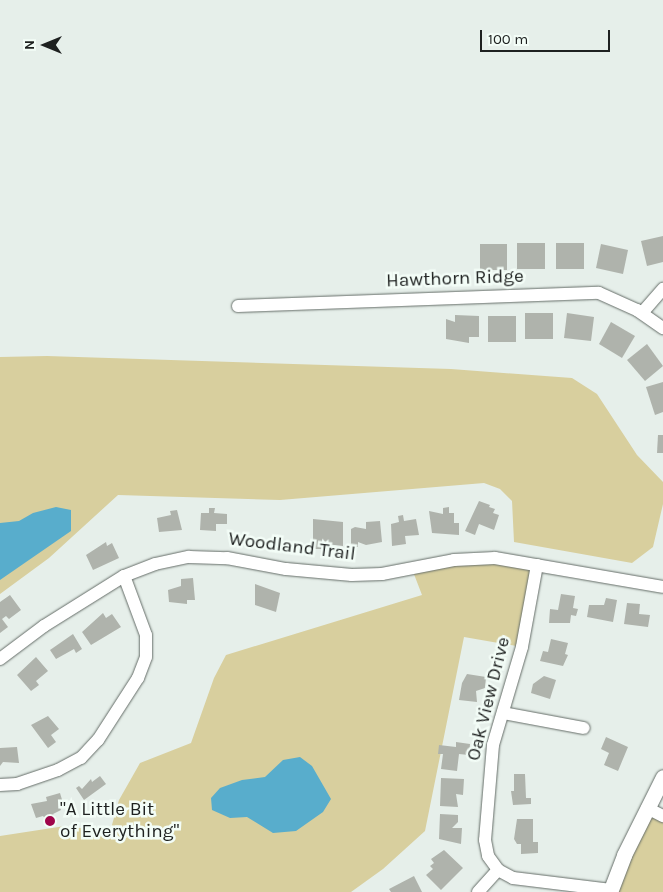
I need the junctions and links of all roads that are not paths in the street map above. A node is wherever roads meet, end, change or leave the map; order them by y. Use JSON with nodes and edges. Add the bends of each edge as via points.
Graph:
{"nodes":[{"id":1,"x":663,"y":289,"type":"edge"},
{"id":2,"x":238,"y":306,"type":"dead end"},
{"id":3,"x":642,"y":313,"type":"junction"},
{"id":4,"x":663,"y":328,"type":"edge"},
{"id":5,"x":536,"y":565,"type":"junction"},
{"id":6,"x":124,"y":576,"type":"junction"},
{"id":7,"x":663,"y":587,"type":"edge"},
{"id":8,"x":0,"y":659,"type":"edge"},
{"id":9,"x":503,"y":713,"type":"junction"},
{"id":10,"x":584,"y":728,"type":"dead end"},
{"id":11,"x":663,"y":777,"type":"edge"},
{"id":12,"x":0,"y":785,"type":"edge"},
{"id":13,"x":647,"y":808,"type":"junction"},
{"id":14,"x":663,"y":816,"type":"edge"},
{"id":15,"x":498,"y":870,"type":"junction"},
{"id":16,"x":610,"y":891,"type":"edge"},
{"id":17,"x":478,"y":892,"type":"edge"}],
"edges":[{"from":1,"to":3,"type":"street"},
{"from":2,"to":3,"type":"street","name":"Hawthorn Ridge","via":[[599,292]]},
{"from":3,"to":4,"type":"street","name":"Hawthorn Ridge"},
{"from":5,"to":6,"type":"street","name":"Woodland Trail","via":[[468,558],[382,574],[345,575],[209,556],[166,561]]},
{"from":5,"to":7,"type":"street","name":"Woodland Trail"},
{"from":5,"to":9,"type":"street","name":"Oak View Drive","via":[[522,647]]},
{"from":6,"to":8,"type":"street","name":"Woodland Trail","via":[[44,626]]},
{"from":6,"to":12,"type":"street","via":[[146,635],[146,657],[138,678],[98,740],[81,758],[50,773],[17,784]]},
{"from":9,"to":10,"type":"street"},
{"from":9,"to":15,"type":"street","name":"Oak View Drive","via":[[491,759],[485,840],[488,856]]},
{"from":11,"to":13,"type":"main road"},
{"from":13,"to":14,"type":"street"},
{"from":13,"to":16,"type":"main road"},
{"from":15,"to":16,"type":"street","via":[[513,878]]},
{"from":15,"to":17,"type":"street"}]}
